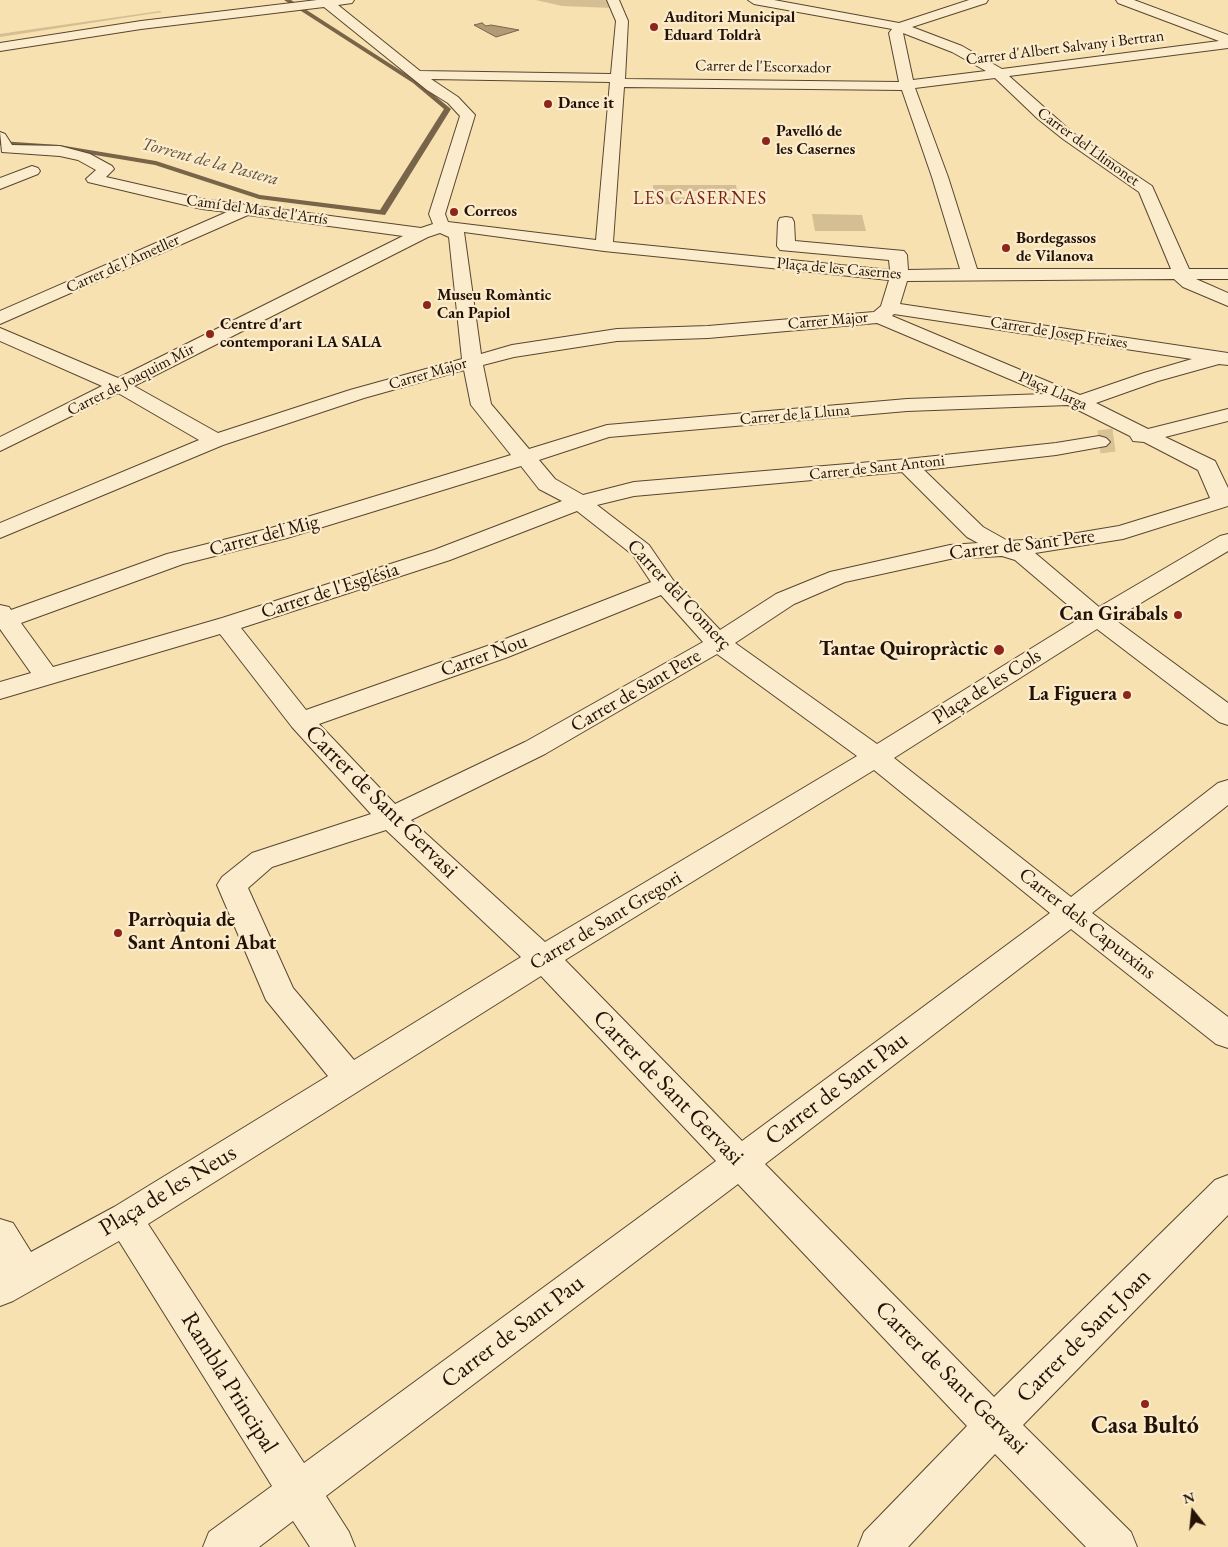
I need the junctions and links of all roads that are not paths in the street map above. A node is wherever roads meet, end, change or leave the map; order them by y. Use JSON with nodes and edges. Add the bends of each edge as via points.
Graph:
{"nodes":[{"id":1,"x":286,"y":0,"type":"edge"},
{"id":2,"x":348,"y":0,"type":"edge"},
{"id":3,"x":613,"y":0,"type":"edge"},
{"id":4,"x":754,"y":0,"type":"edge"},
{"id":5,"x":982,"y":0,"type":"edge"},
{"id":6,"x":326,"y":2,"type":"junction"},
{"id":7,"x":1120,"y":3,"type":"edge"},
{"id":8,"x":1152,"y":11,"type":"junction"},
{"id":9,"x":1163,"y":24,"type":"dead end"},
{"id":10,"x":900,"y":28,"type":"junction"},
{"id":11,"x":1228,"y":28,"type":"edge"},
{"id":12,"x":0,"y":40,"type":"edge"},
{"id":13,"x":1228,"y":40,"type":"edge"},
{"id":14,"x":1228,"y":44,"type":"edge"},
{"id":15,"x":0,"y":48,"type":"edge"},
{"id":16,"x":1001,"y":74,"type":"junction"},
{"id":17,"x":419,"y":76,"type":"junction"},
{"id":18,"x":619,"y":83,"type":"junction"},
{"id":19,"x":907,"y":85,"type":"junction"},
{"id":20,"x":432,"y":87,"type":"junction"},
{"id":21,"x":0,"y":137,"type":"edge"},
{"id":22,"x":32,"y":171,"type":"dead end"},
{"id":23,"x":0,"y":184,"type":"edge"},
{"id":24,"x":246,"y":210,"type":"junction"},
{"id":25,"x":786,"y":222,"type":"dead end"},
{"id":26,"x":442,"y":227,"type":"junction"},
{"id":27,"x":422,"y":233,"type":"junction"},
{"id":28,"x":604,"y":246,"type":"junction"},
{"id":29,"x":970,"y":274,"type":"junction"},
{"id":30,"x":1228,"y":274,"type":"edge"},
{"id":31,"x":899,"y":276,"type":"junction"},
{"id":32,"x":1181,"y":276,"type":"junction"},
{"id":33,"x":1228,"y":300,"type":"edge"},
{"id":34,"x":884,"y":312,"type":"junction"},
{"id":35,"x":0,"y":318,"type":"edge"},
{"id":36,"x":0,"y":334,"type":"edge"},
{"id":37,"x":1223,"y":358,"type":"edge"},
{"id":38,"x":472,"y":362,"type":"junction"},
{"id":39,"x":120,"y":386,"type":"junction"},
{"id":40,"x":1075,"y":400,"type":"junction"},
{"id":41,"x":1228,"y":415,"type":"edge"},
{"id":42,"x":1150,"y":436,"type":"junction"},
{"id":43,"x":216,"y":441,"type":"junction"},
{"id":44,"x":0,"y":445,"type":"edge"},
{"id":45,"x":522,"y":454,"type":"junction"},
{"id":46,"x":1228,"y":460,"type":"edge"},
{"id":47,"x":907,"y":465,"type":"junction"},
{"id":48,"x":1208,"y":466,"type":"junction"},
{"id":49,"x":580,"y":502,"type":"junction"},
{"id":50,"x":1198,"y":508,"type":"junction"},
{"id":51,"x":1228,"y":528,"type":"edge"},
{"id":52,"x":0,"y":531,"type":"edge"},
{"id":53,"x":1228,"y":541,"type":"edge"},
{"id":54,"x":1005,"y":550,"type":"junction"},
{"id":55,"x":665,"y":585,"type":"junction"},
{"id":56,"x":1099,"y":614,"type":"junction"},
{"id":57,"x":3,"y":616,"type":"edge"},
{"id":58,"x":226,"y":625,"type":"junction"},
{"id":59,"x":718,"y":643,"type":"junction"},
{"id":60,"x":48,"y":678,"type":"junction"},
{"id":61,"x":0,"y":690,"type":"edge"},
{"id":62,"x":1228,"y":716,"type":"edge"},
{"id":63,"x":301,"y":721,"type":"junction"},
{"id":64,"x":870,"y":761,"type":"junction"},
{"id":65,"x":1228,"y":790,"type":"edge"},
{"id":66,"x":391,"y":818,"type":"junction"},
{"id":67,"x":1072,"y":912,"type":"junction"},
{"id":68,"x":542,"y":959,"type":"junction"},
{"id":69,"x":1228,"y":1035,"type":"edge"},
{"id":70,"x":350,"y":1079,"type":"junction"},
{"id":71,"x":740,"y":1162,"type":"junction"},
{"id":72,"x":1228,"y":1191,"type":"edge"},
{"id":73,"x":127,"y":1218,"type":"junction"},
{"id":74,"x":0,"y":1235,"type":"edge"},
{"id":75,"x":12,"y":1282,"type":"edge"},
{"id":76,"x":995,"y":1425,"type":"junction"},
{"id":77,"x":298,"y":1492,"type":"junction"},
{"id":78,"x":224,"y":1547,"type":"edge"},
{"id":79,"x":334,"y":1547,"type":"edge"},
{"id":80,"x":879,"y":1547,"type":"edge"},
{"id":81,"x":1116,"y":1547,"type":"edge"}],
"edges":[{"from":1,"to":12,"type":"street","via":[[124,20]]},
{"from":2,"to":6,"type":"street"},
{"from":3,"to":18,"type":"street","via":[[622,21]]},
{"from":4,"to":10,"type":"street","name":"Carrer del Llimonet"},
{"from":5,"to":10,"type":"street"},
{"from":6,"to":15,"type":"street","via":[[141,25]]},
{"from":6,"to":17,"type":"street"},
{"from":7,"to":8,"type":"street"},
{"from":7,"to":9,"type":"street"},
{"from":8,"to":11,"type":"street","via":[[1172,6]]},
{"from":8,"to":13,"type":"street"},
{"from":10,"to":16,"type":"street","name":"Carrer del Llimonet","via":[[957,49]]},
{"from":10,"to":19,"type":"street","via":[[896,33]]},
{"from":14,"to":16,"type":"street","name":"Carrer d'Albert Salvany i Bertran"},
{"from":16,"to":19,"type":"street","name":"Carrer d'Albert Salvany i Bertran"},
{"from":16,"to":32,"type":"street","name":"Carrer del Llimonet","via":[[1049,121],[1146,188]]},
{"from":17,"to":18,"type":"street","name":"Carrer de l'Escorxador"},
{"from":17,"to":20,"type":"street"},
{"from":18,"to":19,"type":"street","name":"Carrer de l'Escorxador"},
{"from":18,"to":20,"type":"street","name":"Carrer de l'Escorxador"},
{"from":18,"to":28,"type":"street"},
{"from":19,"to":29,"type":"street","via":[[940,174]]},
{"from":20,"to":26,"type":"street","via":[[453,100],[468,115],[437,214]]},
{"from":21,"to":24,"type":"street","name":"Camí del Mas de l'Artís","via":[[7,149],[60,151],[84,157],[106,169],[94,179],[202,204]]},
{"from":22,"to":23,"type":"street"},
{"from":24,"to":27,"type":"street","name":"Camí del Mas de l'Artís"},
{"from":24,"to":35,"type":"street","name":"Carrer de l'Ametller"},
{"from":25,"to":31,"type":"street","via":[[786,246],[898,255]]},
{"from":26,"to":27,"type":"street","name":"Plaça de les Casernes"},
{"from":26,"to":28,"type":"street","name":"Plaça de les Casernes"},
{"from":26,"to":38,"type":"street","name":"Carrer del Comerç","via":[[457,236]]},
{"from":27,"to":39,"type":"street","name":"Carrer de Joaquim Mir"},
{"from":28,"to":31,"type":"street","name":"Plaça de les Casernes"},
{"from":29,"to":31,"type":"street","name":"Plaça de les Casernes"},
{"from":29,"to":32,"type":"street","name":"Plaça de les Casernes"},
{"from":30,"to":32,"type":"street","name":"Plaça de les Casernes"},
{"from":31,"to":34,"type":"street"},
{"from":32,"to":33,"type":"street","via":[[1189,283]]},
{"from":34,"to":37,"type":"street","name":"Carrer de Josep Freixes"},
{"from":34,"to":38,"type":"street","name":"Carrer Major","via":[[708,332],[617,335],[512,351]]},
{"from":34,"to":40,"type":"street","name":"Plaça Llarga"},
{"from":36,"to":39,"type":"street"},
{"from":37,"to":40,"type":"street"},
{"from":38,"to":43,"type":"street","name":"Carrer Major","via":[[357,394]]},
{"from":38,"to":45,"type":"street","name":"Carrer del Comerç","via":[[481,405]]},
{"from":39,"to":43,"type":"street"},
{"from":39,"to":44,"type":"street","name":"Carrer de Joaquim Mir"},
{"from":40,"to":42,"type":"street","name":"Plaça Llarga"},
{"from":40,"to":45,"type":"street","name":"Carrer de la Lluna","via":[[907,405],[607,431]]},
{"from":41,"to":42,"type":"street","name":"Carrer de Sant Antoni"},
{"from":42,"to":47,"type":"street","name":"Carrer de Sant Antoni"},
{"from":42,"to":48,"type":"street","name":"Plaça Llarga"},
{"from":43,"to":52,"type":"street","name":"Carrer Major"},
{"from":45,"to":49,"type":"street","name":"Carrer del Comerç","via":[[547,484]]},
{"from":45,"to":57,"type":"street","name":"Carrer del Mig","via":[[279,533],[175,559]]},
{"from":46,"to":48,"type":"street","via":[[1218,460]]},
{"from":47,"to":49,"type":"street","name":"Carrer de Sant Antoni","via":[[634,489]]},
{"from":47,"to":54,"type":"street","via":[[975,532]]},
{"from":48,"to":50,"type":"street","via":[[1223,501]]},
{"from":49,"to":55,"type":"street","name":"Carrer del Comerç","via":[[641,550]]},
{"from":49,"to":58,"type":"street","name":"Carrer de l'Església","via":[[442,555]]},
{"from":50,"to":51,"type":"street"},
{"from":50,"to":54,"type":"street","name":"Carrer de Sant Pere","via":[[1123,532]]},
{"from":53,"to":56,"type":"street","name":"Plaça de les Cols"},
{"from":54,"to":56,"type":"street","via":[[1023,555]]},
{"from":54,"to":59,"type":"street","name":"Carrer de Sant Pere","via":[[950,552],[838,577],[785,599]]},
{"from":55,"to":59,"type":"street","name":"Carrer del Comerç"},
{"from":55,"to":63,"type":"street","name":"Carrer Nou","via":[[499,652]]},
{"from":56,"to":62,"type":"street"},
{"from":56,"to":64,"type":"street","name":"Plaça de les Cols"},
{"from":57,"to":60,"type":"street"},
{"from":58,"to":60,"type":"street","name":"Carrer de l'Església"},
{"from":58,"to":63,"type":"street","name":"Carrer de Sant Gervasi"},
{"from":59,"to":64,"type":"street","name":"Carrer del Comerç"},
{"from":59,"to":66,"type":"street","name":"Carrer de Sant Pere","via":[[535,748]]},
{"from":60,"to":61,"type":"street","name":"Carrer de l'Església"},
{"from":63,"to":66,"type":"street","name":"Carrer de Sant Gervasi"},
{"from":64,"to":67,"type":"street","name":"Carrer dels Caputxins"},
{"from":64,"to":68,"type":"street","name":"Carrer de Sant Gregori"},
{"from":65,"to":67,"type":"street","name":"Carrer de Sant Pau"},
{"from":66,"to":68,"type":"street","name":"Carrer de Sant Gervasi"},
{"from":66,"to":70,"type":"street","name":"Carrer de Sant Pere","via":[[262,860],[232,885],[277,991]]},
{"from":67,"to":69,"type":"street","name":"Carrer dels Caputxins"},
{"from":67,"to":71,"type":"street","name":"Carrer de Sant Pau"},
{"from":68,"to":70,"type":"street","name":"Carrer de Sant Gregori"},
{"from":68,"to":71,"type":"street","name":"Carrer de Sant Gervasi"},
{"from":70,"to":73,"type":"street","name":"Plaça de les Neus"},
{"from":71,"to":76,"type":"street","name":"Carrer de Sant Gervasi"},
{"from":71,"to":77,"type":"street","name":"Carrer de Sant Pau"},
{"from":72,"to":76,"type":"street","name":"Carrer de Sant Joan"},
{"from":73,"to":75,"type":"street","name":"Plaça de les Neus"},
{"from":73,"to":77,"type":"street","name":"Rambla Principal"},
{"from":74,"to":75,"type":"street","name":"Plaça de les Neus"},
{"from":76,"to":80,"type":"street","name":"Carrer de Sant Joan"},
{"from":76,"to":81,"type":"street","name":"Carrer de Sant Gervasi"},
{"from":77,"to":78,"type":"street","name":"Carrer de Sant Pau"},
{"from":77,"to":79,"type":"street","name":"Rambla Principal"}]}
